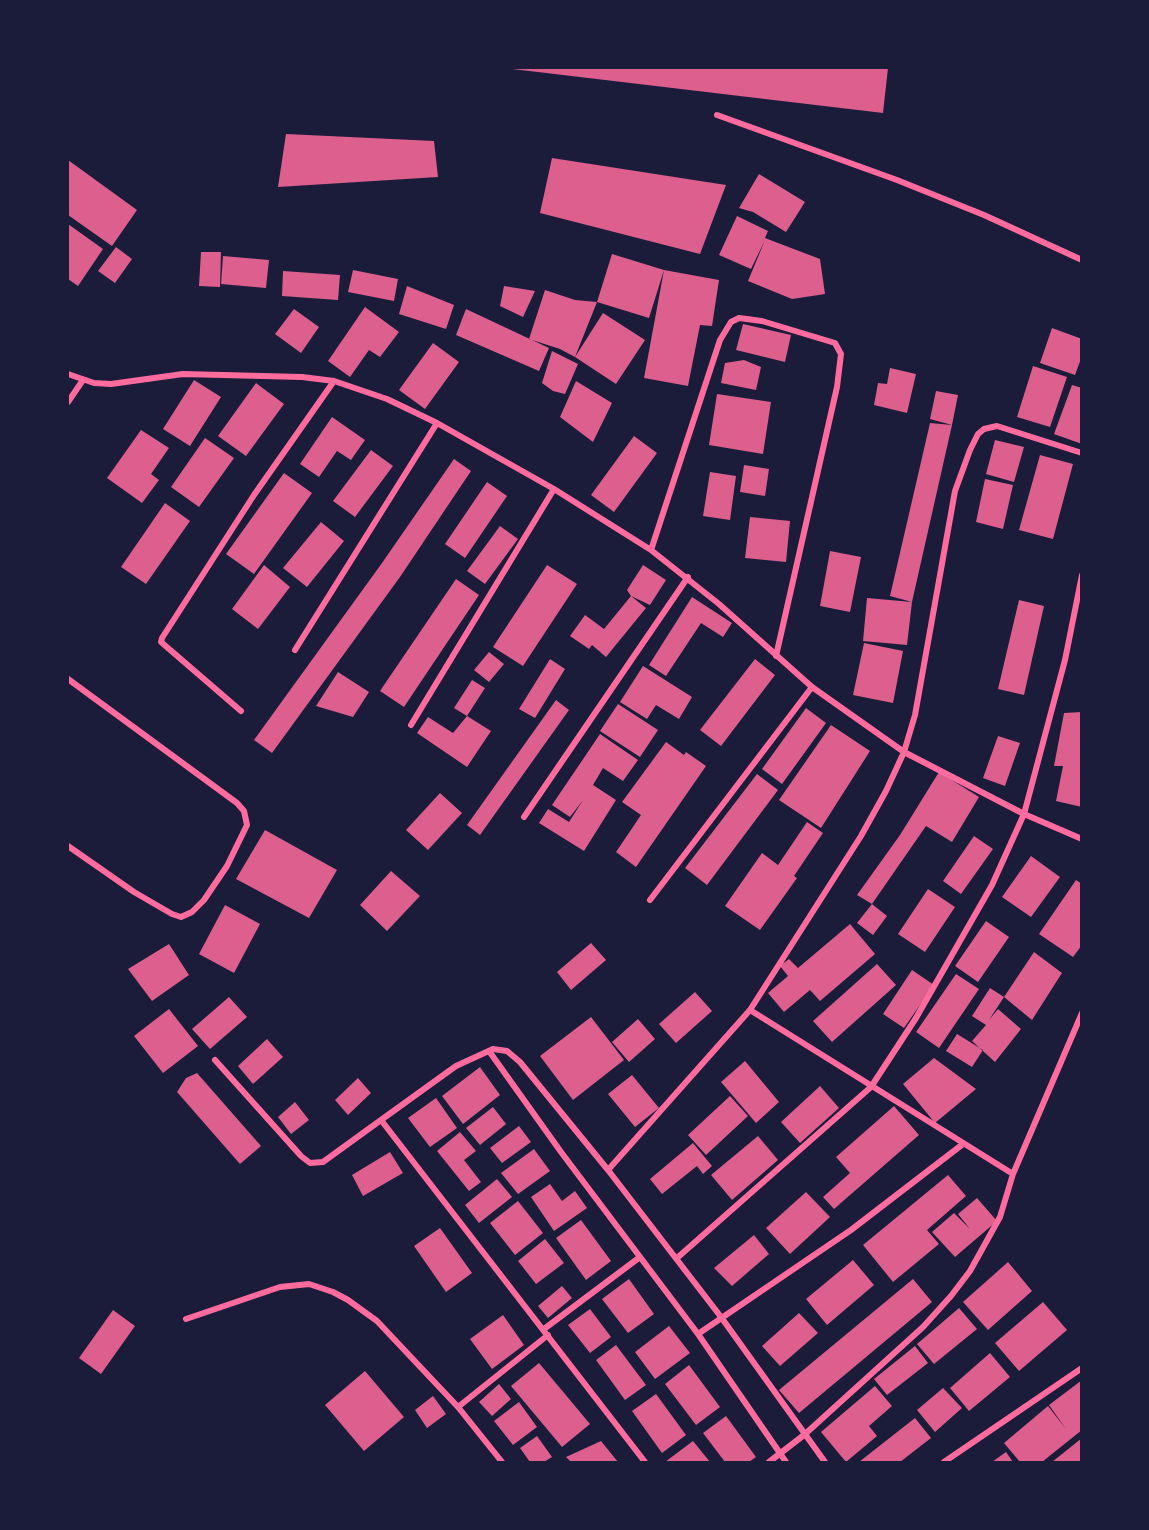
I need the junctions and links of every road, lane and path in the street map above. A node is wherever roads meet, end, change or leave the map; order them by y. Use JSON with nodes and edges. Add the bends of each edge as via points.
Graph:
{"nodes":[{"id":1,"x":717,"y":115,"type":"dead end"},
{"id":2,"x":1082,"y":260,"type":"edge"},
{"id":3,"x":68,"y":374,"type":"edge"},
{"id":4,"x":83,"y":380,"type":"junction"},
{"id":5,"x":334,"y":381,"type":"junction"},
{"id":6,"x":68,"y":402,"type":"edge"},
{"id":7,"x":437,"y":423,"type":"junction"},
{"id":8,"x":1082,"y":453,"type":"edge"},
{"id":9,"x":554,"y":489,"type":"junction"},
{"id":10,"x":651,"y":550,"type":"junction"},
{"id":11,"x":1082,"y":575,"type":"edge"},
{"id":12,"x":688,"y":577,"type":"junction"},
{"id":13,"x":295,"y":650,"type":"dead end"},
{"id":14,"x":776,"y":656,"type":"junction"},
{"id":15,"x":68,"y":679,"type":"edge"},
{"id":16,"x":812,"y":687,"type":"junction"},
{"id":17,"x":241,"y":711,"type":"dead end"},
{"id":18,"x":411,"y":725,"type":"dead end"},
{"id":19,"x":904,"y":752,"type":"junction"},
{"id":20,"x":1024,"y":814,"type":"junction"},
{"id":21,"x":524,"y":817,"type":"dead end"},
{"id":22,"x":1082,"y":839,"type":"edge"},
{"id":23,"x":68,"y":846,"type":"edge"},
{"id":24,"x":650,"y":900,"type":"dead end"},
{"id":25,"x":750,"y":1010,"type":"junction"},
{"id":26,"x":1082,"y":1013,"type":"edge"},
{"id":27,"x":489,"y":1051,"type":"junction"},
{"id":28,"x":215,"y":1060,"type":"dead end"},
{"id":29,"x":871,"y":1087,"type":"junction"},
{"id":30,"x":381,"y":1120,"type":"junction"},
{"id":31,"x":963,"y":1144,"type":"junction"},
{"id":32,"x":608,"y":1170,"type":"junction"},
{"id":33,"x":1013,"y":1174,"type":"junction"},
{"id":34,"x":640,"y":1257,"type":"junction"},
{"id":35,"x":677,"y":1258,"type":"junction"},
{"id":36,"x":721,"y":1317,"type":"junction"},
{"id":37,"x":186,"y":1319,"type":"dead end"},
{"id":38,"x":546,"y":1332,"type":"junction"},
{"id":39,"x":698,"y":1334,"type":"junction"},
{"id":40,"x":1082,"y":1368,"type":"edge"},
{"id":41,"x":458,"y":1407,"type":"junction"},
{"id":42,"x":804,"y":1435,"type":"junction"},
{"id":43,"x":780,"y":1454,"type":"junction"},
{"id":44,"x":502,"y":1462,"type":"edge"},
{"id":45,"x":645,"y":1462,"type":"edge"},
{"id":46,"x":769,"y":1462,"type":"edge"},
{"id":47,"x":786,"y":1462,"type":"edge"},
{"id":48,"x":825,"y":1462,"type":"edge"},
{"id":49,"x":945,"y":1462,"type":"edge"}],
"edges":[{"from":1,"to":2,"type":"street","via":[[897,180]]},
{"from":3,"to":4,"type":"street"},
{"from":4,"to":5,"type":"street","via":[[111,384],[206,373]]},
{"from":4,"to":6,"type":"street"},
{"from":5,"to":7,"type":"street","via":[[387,399]]},
{"from":5,"to":17,"type":"street","via":[[254,495],[162,638],[161,642]]},
{"from":7,"to":9,"type":"street"},
{"from":7,"to":13,"type":"street"},
{"from":8,"to":19,"type":"street","via":[[997,426],[984,429],[975,440],[955,491],[922,682]]},
{"from":9,"to":10,"type":"street"},
{"from":9,"to":18,"type":"street"},
{"from":10,"to":12,"type":"street"},
{"from":10,"to":14,"type":"street","via":[[720,340],[731,322],[739,318],[762,321],[835,343],[841,354],[837,387]]},
{"from":11,"to":20,"type":"street","via":[[1065,660]]},
{"from":12,"to":14,"type":"street"},
{"from":12,"to":21,"type":"street"},
{"from":14,"to":16,"type":"street"},
{"from":15,"to":23,"type":"street","via":[[237,803],[244,811],[247,825],[227,866],[204,900],[181,917]]},
{"from":16,"to":19,"type":"street"},
{"from":16,"to":24,"type":"street"},
{"from":19,"to":20,"type":"street"},
{"from":19,"to":25,"type":"street","via":[[861,836]]},
{"from":20,"to":22,"type":"street"},
{"from":20,"to":29,"type":"street","via":[[981,905]]},
{"from":25,"to":29,"type":"street"},
{"from":25,"to":32,"type":"street"},
{"from":26,"to":33,"type":"street"},
{"from":27,"to":30,"type":"street","via":[[456,1066]]},
{"from":27,"to":32,"type":"street","via":[[500,1049],[513,1056]]},
{"from":27,"to":34,"type":"street"},
{"from":28,"to":30,"type":"street","via":[[310,1163],[323,1162]]},
{"from":29,"to":31,"type":"street"},
{"from":29,"to":35,"type":"street"},
{"from":30,"to":38,"type":"street"},
{"from":31,"to":33,"type":"street"},
{"from":31,"to":36,"type":"street","via":[[851,1230]]},
{"from":32,"to":35,"type":"street"},
{"from":33,"to":42,"type":"street","via":[[994,1230],[951,1296],[916,1334]]},
{"from":34,"to":38,"type":"street"},
{"from":34,"to":39,"type":"street"},
{"from":35,"to":36,"type":"street"},
{"from":36,"to":39,"type":"street"},
{"from":36,"to":42,"type":"street"},
{"from":37,"to":41,"type":"street","via":[[280,1287],[319,1286],[377,1321]]},
{"from":38,"to":41,"type":"street"},
{"from":38,"to":45,"type":"street"},
{"from":39,"to":43,"type":"street"},
{"from":40,"to":49,"type":"street"},
{"from":41,"to":44,"type":"street"},
{"from":42,"to":43,"type":"street"},
{"from":42,"to":48,"type":"street"},
{"from":43,"to":46,"type":"street"},
{"from":43,"to":47,"type":"street"}]}
